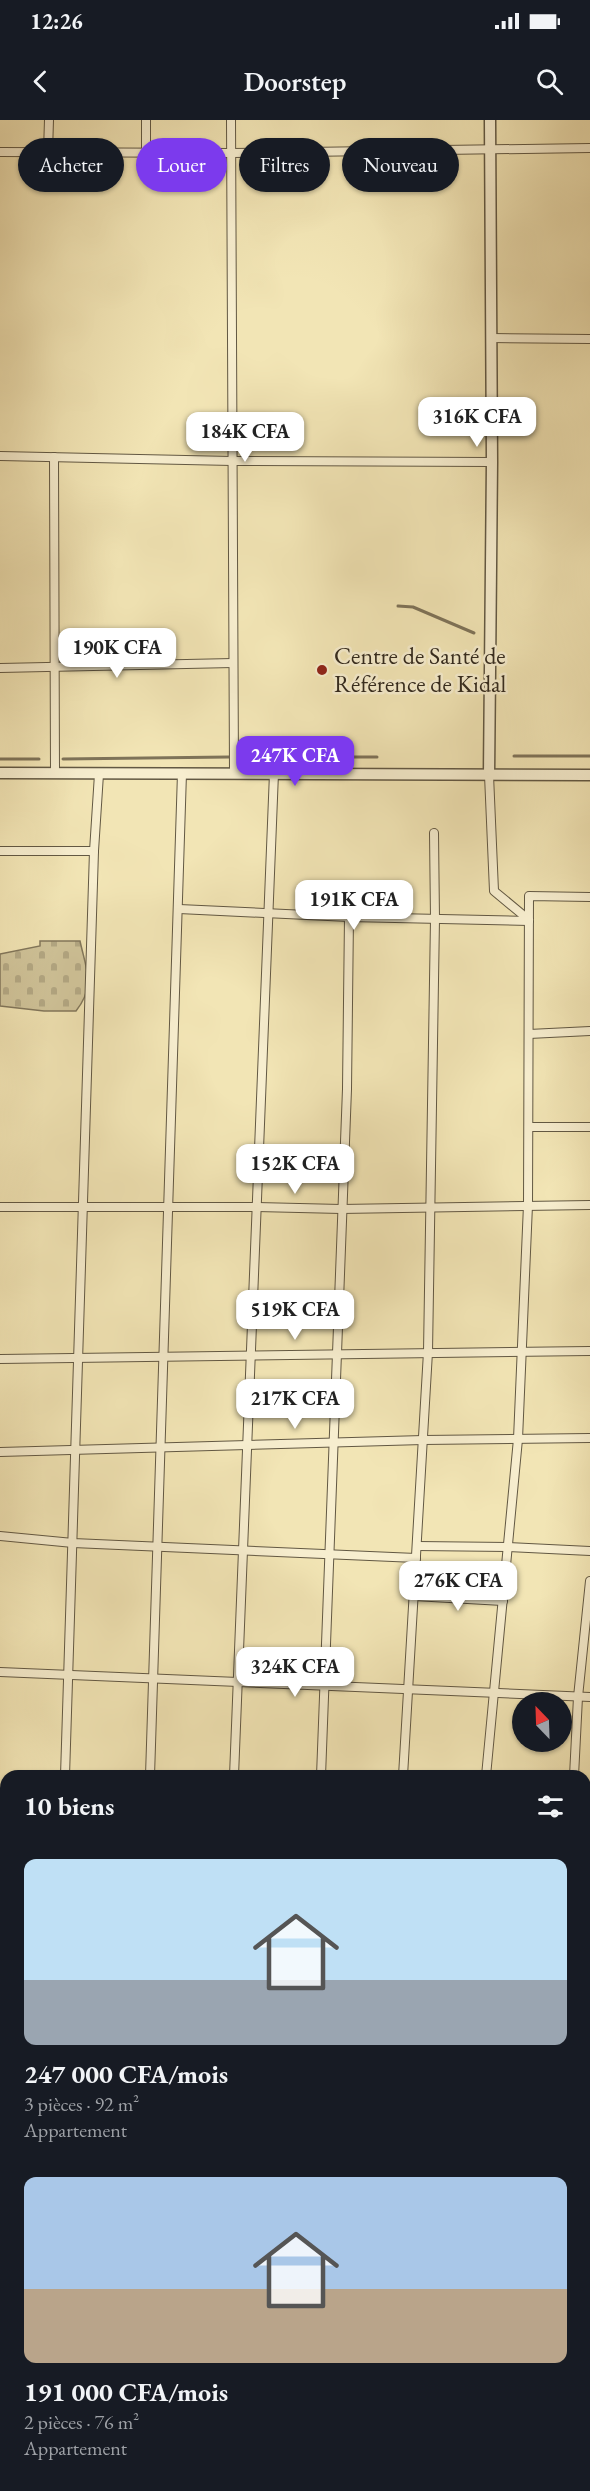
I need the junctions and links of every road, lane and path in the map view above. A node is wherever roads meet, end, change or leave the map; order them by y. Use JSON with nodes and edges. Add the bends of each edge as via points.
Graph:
{"nodes":[{"id":1,"x":49,"y":120,"type":"edge"},
{"id":2,"x":146,"y":120,"type":"edge"},
{"id":3,"x":231,"y":120,"type":"edge"},
{"id":4,"x":490,"y":120,"type":"edge"},
{"id":5,"x":48,"y":138,"type":"edge"},
{"id":6,"x":146,"y":138,"type":"edge"},
{"id":7,"x":590,"y":148,"type":"edge"},
{"id":8,"x":490,"y":150,"type":"junction"},
{"id":9,"x":0,"y":153,"type":"edge"},
{"id":10,"x":18,"y":153,"type":"edge"},
{"id":11,"x":227,"y":153,"type":"edge"},
{"id":12,"x":231,"y":153,"type":"junction"},
{"id":13,"x":491,"y":338,"type":"junction"},
{"id":14,"x":590,"y":339,"type":"edge"},
{"id":15,"x":0,"y":456,"type":"edge"},
{"id":16,"x":54,"y":457,"type":"junction"},
{"id":17,"x":232,"y":461,"type":"junction"},
{"id":18,"x":492,"y":462,"type":"junction"},
{"id":19,"x":233,"y":663,"type":"junction"},
{"id":20,"x":54,"y":667,"type":"junction"},
{"id":21,"x":0,"y":668,"type":"edge"},
{"id":22,"x":234,"y":772,"type":"junction"},
{"id":23,"x":0,"y":773,"type":"edge"},
{"id":24,"x":55,"y":773,"type":"junction"},
{"id":25,"x":182,"y":773,"type":"junction"},
{"id":26,"x":274,"y":773,"type":"junction"},
{"id":27,"x":99,"y":774,"type":"junction"},
{"id":28,"x":489,"y":775,"type":"junction"},
{"id":29,"x":590,"y":775,"type":"edge"},
{"id":30,"x":434,"y":833,"type":"dead end"},
{"id":31,"x":0,"y":851,"type":"edge"},
{"id":32,"x":94,"y":851,"type":"junction"},
{"id":33,"x":590,"y":897,"type":"edge"},
{"id":34,"x":179,"y":909,"type":"junction"},
{"id":35,"x":269,"y":913,"type":"junction"},
{"id":36,"x":349,"y":917,"type":"junction"},
{"id":37,"x":435,"y":919,"type":"junction"},
{"id":38,"x":529,"y":921,"type":"junction"},
{"id":39,"x":590,"y":1031,"type":"edge"},
{"id":40,"x":529,"y":1034,"type":"junction"},
{"id":41,"x":590,"y":1126,"type":"edge"},
{"id":42,"x":530,"y":1127,"type":"junction"},
{"id":43,"x":528,"y":1205,"type":"junction"},
{"id":44,"x":590,"y":1205,"type":"edge"},
{"id":45,"x":0,"y":1207,"type":"edge"},
{"id":46,"x":84,"y":1207,"type":"junction"},
{"id":47,"x":168,"y":1207,"type":"junction"},
{"id":48,"x":257,"y":1207,"type":"junction"},
{"id":49,"x":341,"y":1209,"type":"junction"},
{"id":50,"x":431,"y":1209,"type":"junction"},
{"id":51,"x":522,"y":1351,"type":"junction"},
{"id":52,"x":590,"y":1351,"type":"edge"},
{"id":53,"x":428,"y":1352,"type":"junction"},
{"id":54,"x":337,"y":1354,"type":"junction"},
{"id":55,"x":250,"y":1355,"type":"junction"},
{"id":56,"x":164,"y":1356,"type":"junction"},
{"id":57,"x":80,"y":1358,"type":"junction"},
{"id":58,"x":0,"y":1359,"type":"edge"},
{"id":59,"x":590,"y":1438,"type":"edge"},
{"id":60,"x":518,"y":1439,"type":"junction"},
{"id":61,"x":423,"y":1440,"type":"junction"},
{"id":62,"x":333,"y":1442,"type":"junction"},
{"id":63,"x":247,"y":1445,"type":"junction"},
{"id":64,"x":161,"y":1447,"type":"junction"},
{"id":65,"x":76,"y":1449,"type":"junction"},
{"id":66,"x":0,"y":1452,"type":"edge"},
{"id":67,"x":0,"y":1536,"type":"edge"},
{"id":68,"x":73,"y":1543,"type":"junction"},
{"id":69,"x":158,"y":1546,"type":"junction"},
{"id":70,"x":417,"y":1546,"type":"junction"},
{"id":71,"x":508,"y":1547,"type":"junction"},
{"id":72,"x":243,"y":1550,"type":"junction"},
{"id":73,"x":590,"y":1551,"type":"edge"},
{"id":74,"x":329,"y":1554,"type":"junction"},
{"id":75,"x":416,"y":1558,"type":"junction"},
{"id":76,"x":590,"y":1581,"type":"edge"},
{"id":77,"x":414,"y":1596,"type":"junction"},
{"id":78,"x":503,"y":1601,"type":"junction"},
{"id":79,"x":0,"y":1672,"type":"edge"},
{"id":80,"x":69,"y":1674,"type":"junction"},
{"id":81,"x":153,"y":1677,"type":"junction"},
{"id":82,"x":237,"y":1682,"type":"junction"},
{"id":83,"x":324,"y":1687,"type":"junction"},
{"id":84,"x":408,"y":1691,"type":"junction"},
{"id":85,"x":494,"y":1693,"type":"junction"},
{"id":86,"x":579,"y":1697,"type":"junction"},
{"id":87,"x":590,"y":1697,"type":"edge"},
{"id":88,"x":65,"y":1770,"type":"edge"},
{"id":89,"x":150,"y":1770,"type":"edge"},
{"id":90,"x":234,"y":1770,"type":"edge"},
{"id":91,"x":321,"y":1770,"type":"edge"},
{"id":92,"x":403,"y":1770,"type":"edge"},
{"id":93,"x":487,"y":1770,"type":"edge"},
{"id":94,"x":574,"y":1770,"type":"edge"}],
"edges":[{"from":1,"to":5,"type":"street"},
{"from":2,"to":6,"type":"street"},
{"from":3,"to":12,"type":"street"},
{"from":4,"to":8,"type":"street"},
{"from":7,"to":8,"type":"street"},
{"from":8,"to":12,"type":"street"},
{"from":8,"to":13,"type":"street"},
{"from":9,"to":10,"type":"street"},
{"from":11,"to":12,"type":"street"},
{"from":12,"to":17,"type":"street"},
{"from":13,"to":14,"type":"street"},
{"from":13,"to":18,"type":"street"},
{"from":15,"to":16,"type":"street"},
{"from":16,"to":17,"type":"street"},
{"from":16,"to":20,"type":"street"},
{"from":17,"to":18,"type":"street"},
{"from":17,"to":19,"type":"street"},
{"from":18,"to":28,"type":"street"},
{"from":19,"to":20,"type":"street"},
{"from":19,"to":22,"type":"street"},
{"from":20,"to":21,"type":"street"},
{"from":20,"to":24,"type":"street"},
{"from":22,"to":25,"type":"street"},
{"from":22,"to":26,"type":"street"},
{"from":23,"to":24,"type":"street"},
{"from":24,"to":27,"type":"street"},
{"from":25,"to":27,"type":"street"},
{"from":25,"to":34,"type":"street"},
{"from":26,"to":28,"type":"street"},
{"from":26,"to":35,"type":"street"},
{"from":27,"to":32,"type":"street"},
{"from":28,"to":29,"type":"street"},
{"from":28,"to":38,"type":"street","via":[[494,891]]},
{"from":30,"to":37,"type":"street"},
{"from":31,"to":32,"type":"street"},
{"from":32,"to":46,"type":"street"},
{"from":33,"to":38,"type":"street","via":[[529,896]]},
{"from":34,"to":35,"type":"street"},
{"from":34,"to":47,"type":"street"},
{"from":35,"to":36,"type":"street"},
{"from":35,"to":48,"type":"street"},
{"from":36,"to":37,"type":"street"},
{"from":36,"to":49,"type":"street"},
{"from":37,"to":38,"type":"street"},
{"from":37,"to":50,"type":"street"},
{"from":38,"to":40,"type":"street"},
{"from":39,"to":40,"type":"street"},
{"from":40,"to":42,"type":"street"},
{"from":41,"to":42,"type":"street"},
{"from":42,"to":43,"type":"street"},
{"from":43,"to":44,"type":"street"},
{"from":43,"to":50,"type":"street"},
{"from":43,"to":51,"type":"street"},
{"from":45,"to":46,"type":"street"},
{"from":46,"to":47,"type":"street"},
{"from":46,"to":57,"type":"street"},
{"from":47,"to":48,"type":"street"},
{"from":47,"to":56,"type":"street"},
{"from":48,"to":49,"type":"street"},
{"from":48,"to":55,"type":"street"},
{"from":49,"to":50,"type":"street"},
{"from":49,"to":54,"type":"street"},
{"from":50,"to":53,"type":"street"},
{"from":51,"to":52,"type":"street"},
{"from":51,"to":53,"type":"street"},
{"from":51,"to":60,"type":"street"},
{"from":53,"to":54,"type":"street"},
{"from":53,"to":61,"type":"street"},
{"from":54,"to":55,"type":"street"},
{"from":54,"to":62,"type":"street"},
{"from":55,"to":56,"type":"street"},
{"from":55,"to":63,"type":"street"},
{"from":56,"to":57,"type":"street"},
{"from":56,"to":64,"type":"street"},
{"from":57,"to":58,"type":"street"},
{"from":57,"to":65,"type":"street"},
{"from":59,"to":60,"type":"street"},
{"from":60,"to":61,"type":"street"},
{"from":60,"to":71,"type":"street"},
{"from":61,"to":62,"type":"street"},
{"from":61,"to":70,"type":"street"},
{"from":62,"to":63,"type":"street"},
{"from":62,"to":74,"type":"street"},
{"from":63,"to":64,"type":"street"},
{"from":63,"to":72,"type":"street"},
{"from":64,"to":65,"type":"street"},
{"from":64,"to":69,"type":"street"},
{"from":65,"to":66,"type":"street"},
{"from":65,"to":68,"type":"street"},
{"from":67,"to":68,"type":"street"},
{"from":68,"to":69,"type":"street"},
{"from":68,"to":80,"type":"street"},
{"from":69,"to":72,"type":"street"},
{"from":69,"to":81,"type":"street"},
{"from":70,"to":71,"type":"street"},
{"from":70,"to":75,"type":"street"},
{"from":71,"to":73,"type":"street"},
{"from":71,"to":78,"type":"street"},
{"from":72,"to":74,"type":"street"},
{"from":72,"to":82,"type":"street"},
{"from":74,"to":75,"type":"street"},
{"from":74,"to":83,"type":"street"},
{"from":75,"to":77,"type":"street"},
{"from":76,"to":86,"type":"street"},
{"from":77,"to":78,"type":"street"},
{"from":77,"to":84,"type":"street"},
{"from":78,"to":85,"type":"street"},
{"from":79,"to":80,"type":"street"},
{"from":80,"to":81,"type":"street"},
{"from":80,"to":88,"type":"street"},
{"from":81,"to":82,"type":"street"},
{"from":81,"to":89,"type":"street"},
{"from":82,"to":83,"type":"street"},
{"from":82,"to":90,"type":"street"},
{"from":83,"to":84,"type":"street"},
{"from":83,"to":91,"type":"street"},
{"from":84,"to":85,"type":"street"},
{"from":84,"to":92,"type":"street"},
{"from":85,"to":86,"type":"street"},
{"from":85,"to":93,"type":"street"},
{"from":86,"to":87,"type":"street"},
{"from":86,"to":94,"type":"street"}]}
